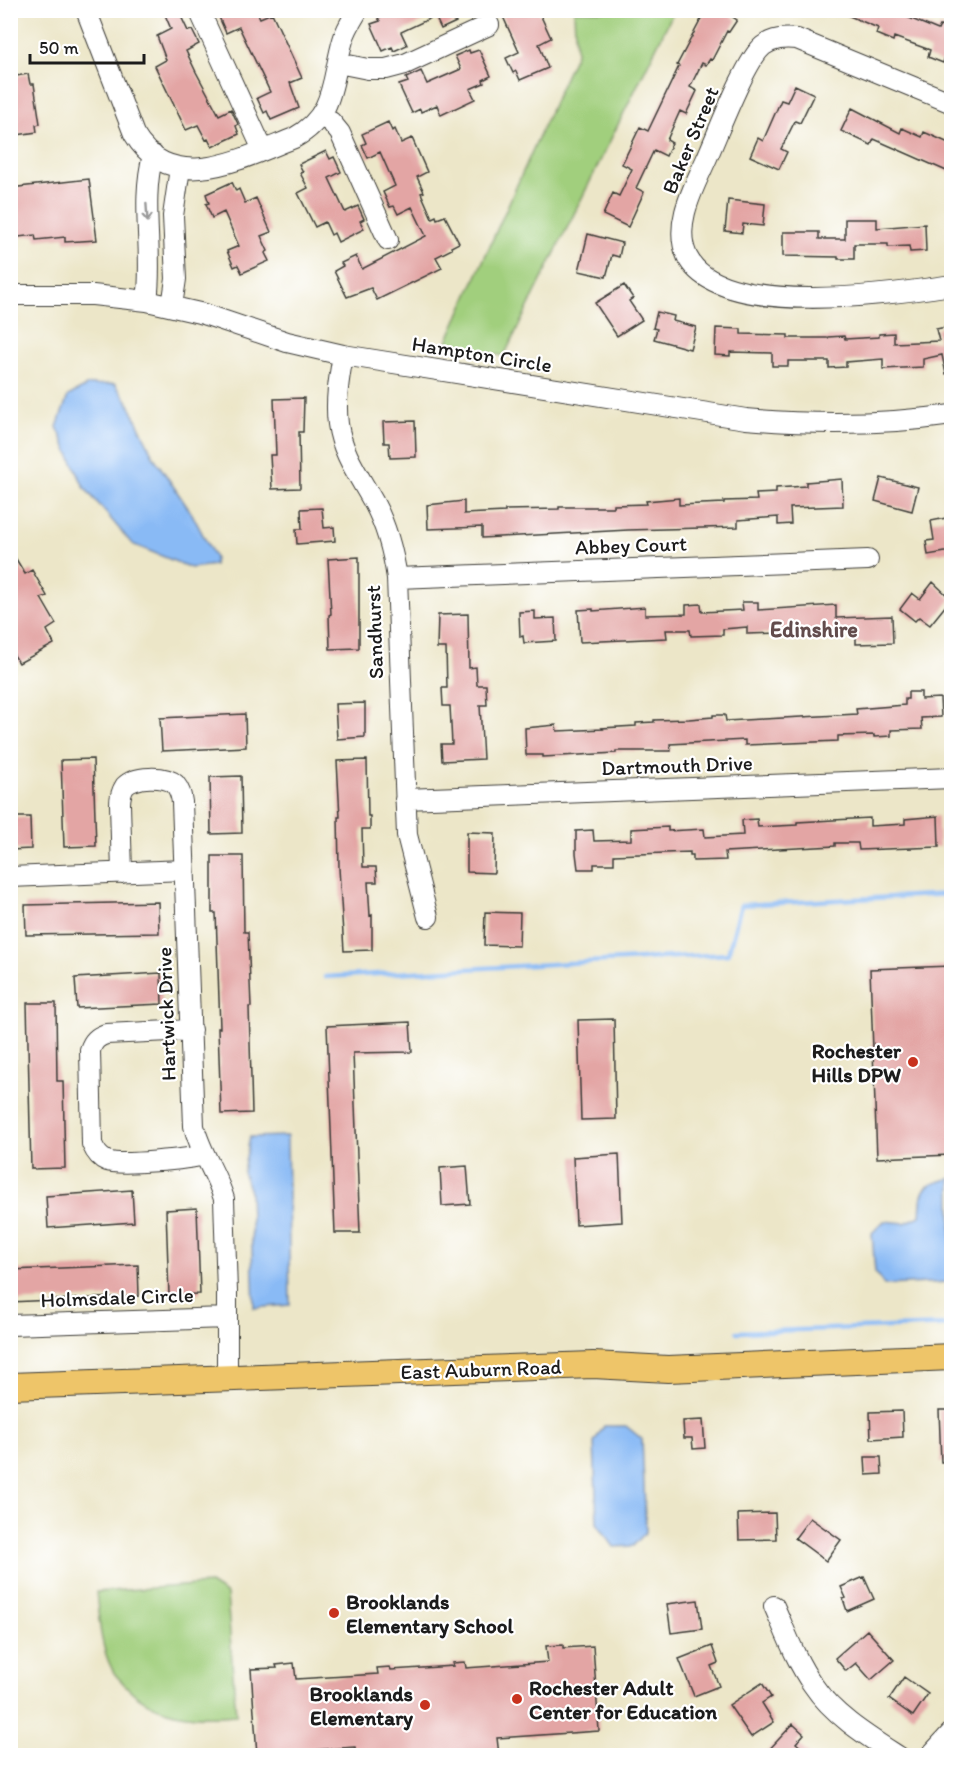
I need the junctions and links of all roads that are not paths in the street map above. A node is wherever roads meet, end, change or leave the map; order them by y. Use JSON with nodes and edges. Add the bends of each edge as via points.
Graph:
{"nodes":[{"id":1,"x":86,"y":10,"type":"edge"},
{"id":2,"x":199,"y":10,"type":"edge"},
{"id":3,"x":358,"y":10,"type":"edge"},
{"id":4,"x":489,"y":25,"type":"dead end"},
{"id":5,"x":338,"y":63,"type":"junction"},
{"id":6,"x":951,"y":103,"type":"edge"},
{"id":7,"x":320,"y":116,"type":"junction"},
{"id":8,"x":263,"y":150,"type":"junction"},
{"id":9,"x":153,"y":155,"type":"junction"},
{"id":10,"x":180,"y":168,"type":"junction"},
{"id":11,"x":388,"y":240,"type":"dead end"},
{"id":12,"x":175,"y":245,"type":"junction"},
{"id":13,"x":149,"y":246,"type":"junction"},
{"id":14,"x":951,"y":285,"type":"edge"},
{"id":15,"x":10,"y":295,"type":"edge"},
{"id":16,"x":147,"y":301,"type":"junction"},
{"id":17,"x":172,"y":306,"type":"junction"},
{"id":18,"x":343,"y":355,"type":"junction"},
{"id":19,"x":951,"y":416,"type":"edge"},
{"id":20,"x":868,"y":560,"type":"dead end"},
{"id":21,"x":396,"y":578,"type":"junction"},
{"id":22,"x":951,"y":778,"type":"edge"},
{"id":23,"x":405,"y":799,"type":"junction"},
{"id":24,"x":184,"y":870,"type":"junction"},
{"id":25,"x":122,"y":873,"type":"junction"},
{"id":26,"x":10,"y":877,"type":"edge"},
{"id":27,"x":428,"y":917,"type":"dead end"},
{"id":28,"x":191,"y":1030,"type":"junction"},
{"id":29,"x":204,"y":1155,"type":"junction"},
{"id":30,"x":226,"y":1318,"type":"junction"},
{"id":31,"x":10,"y":1325,"type":"edge"},
{"id":32,"x":951,"y":1357,"type":"edge"},
{"id":33,"x":227,"y":1378,"type":"junction"},
{"id":34,"x":10,"y":1386,"type":"edge"},
{"id":35,"x":774,"y":1606,"type":"dead end"},
{"id":36,"x":951,"y":1732,"type":"edge"},
{"id":37,"x":897,"y":1755,"type":"edge"},
{"id":38,"x":930,"y":1755,"type":"edge"}],
"edges":[{"from":1,"to":9,"type":"street","via":[[134,134]]},
{"from":2,"to":8,"type":"street"},
{"from":3,"to":5,"type":"street","via":[[343,39]]},
{"from":4,"to":5,"type":"street","via":[[386,69]]},
{"from":5,"to":7,"type":"street","via":[[331,95]]},
{"from":6,"to":14,"type":"street","name":"Baker Street","via":[[806,43],[773,40],[762,46],[748,68],[691,194],[682,232],[687,256],[702,276],[730,289],[835,297]]},
{"from":7,"to":8,"type":"street","via":[[305,131]]},
{"from":7,"to":11,"type":"street","via":[[340,133]]},
{"from":8,"to":10,"type":"street","via":[[213,167]]},
{"from":9,"to":10,"type":"street"},
{"from":9,"to":13,"type":"street","one_way":true,"via":[[146,198]]},
{"from":10,"to":12,"type":"street","via":[[173,208]]},
{"from":12,"to":13,"type":"street"},
{"from":12,"to":17,"type":"street"},
{"from":13,"to":16,"type":"street","via":[[151,275]]},
{"from":15,"to":16,"type":"street","name":"Hampton Circle","via":[[93,295]]},
{"from":16,"to":17,"type":"street","name":"Hampton Circle"},
{"from":17,"to":18,"type":"street","name":"Hampton Circle"},
{"from":18,"to":19,"type":"street","name":"Hampton Circle","via":[[746,420],[868,424]]},
{"from":18,"to":21,"type":"street","name":"Sandhurst","via":[[338,424],[348,457],[386,528],[394,552]]},
{"from":20,"to":21,"type":"street","name":"Abbey Court"},
{"from":21,"to":23,"type":"street","name":"Sandhurst"},
{"from":22,"to":23,"type":"street","name":"Dartmouth Drive"},
{"from":23,"to":27,"type":"street","name":"Sandhurst","via":[[410,851]]},
{"from":24,"to":25,"type":"street"},
{"from":24,"to":25,"type":"street","name":"Hartwick Drive","via":[[180,792],[165,779],[149,779],[128,783],[120,795]]},
{"from":24,"to":28,"type":"street","name":"Hartwick Drive"},
{"from":25,"to":26,"type":"street"},
{"from":28,"to":29,"type":"street","name":"Hartwick Drive","via":[[194,1126]]},
{"from":28,"to":29,"type":"street","via":[[106,1034],[93,1042],[92,1144],[109,1162]]},
{"from":29,"to":30,"type":"street","name":"Hartwick Drive","via":[[224,1199]]},
{"from":30,"to":31,"type":"street","name":"Holmsdale Circle"},
{"from":30,"to":33,"type":"street","name":"Hartwick Drive"},
{"from":32,"to":33,"type":"main road","name":"East Auburn Road","via":[[668,1369],[593,1365]]},
{"from":33,"to":34,"type":"main road","name":"East Auburn Road"},
{"from":35,"to":37,"type":"street","via":[[814,1686],[848,1721]]},
{"from":36,"to":38,"type":"street"}]}
